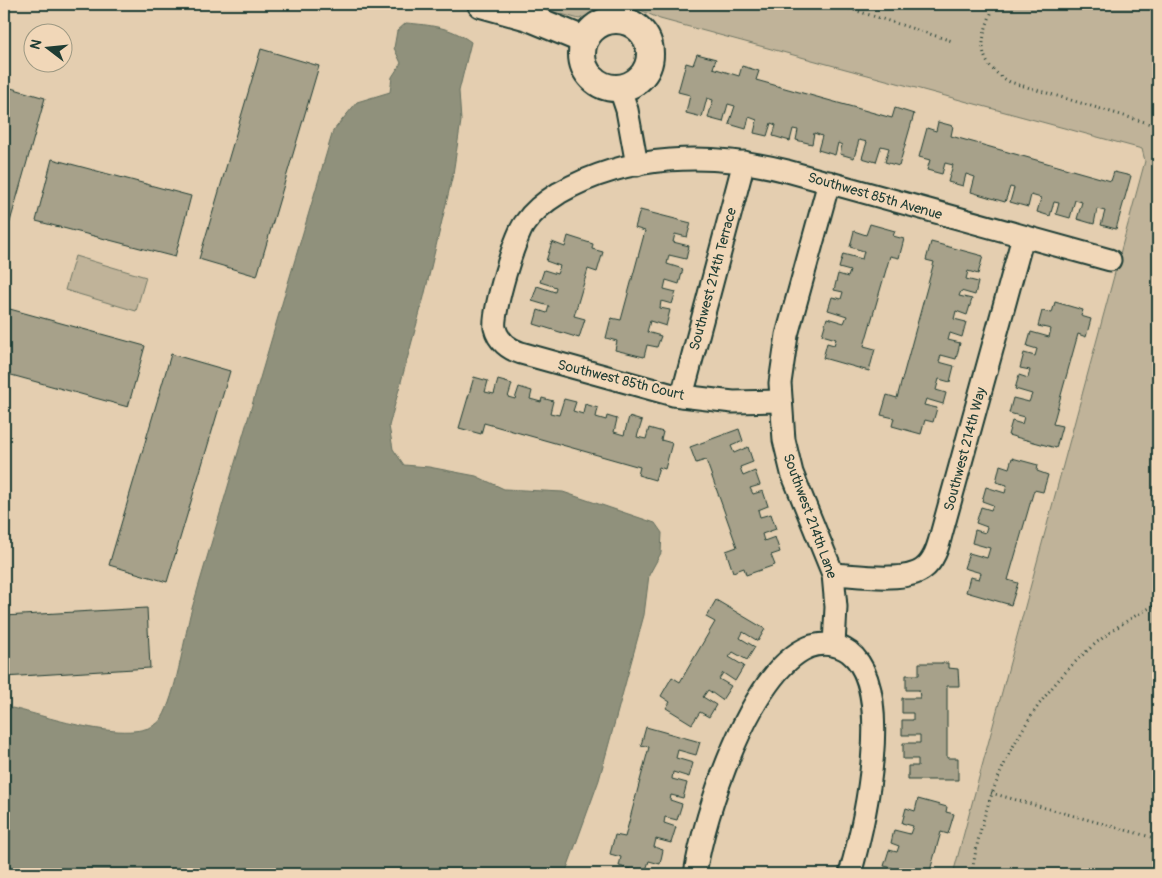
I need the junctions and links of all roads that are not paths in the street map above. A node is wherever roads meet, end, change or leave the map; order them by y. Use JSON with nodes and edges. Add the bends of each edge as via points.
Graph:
{"nodes":[{"id":1,"x":481,"y":4,"type":"edge"},
{"id":2,"x":584,"y":40,"type":"junction"},
{"id":3,"x":620,"y":88,"type":"junction"},
{"id":4,"x":744,"y":162,"type":"junction"},
{"id":5,"x":637,"y":165,"type":"junction"},
{"id":6,"x":829,"y":182,"type":"junction"},
{"id":7,"x":1022,"y":237,"type":"junction"},
{"id":8,"x":1110,"y":260,"type":"dead end"},
{"id":9,"x":499,"y":336,"type":"joint"},
{"id":10,"x":682,"y":396,"type":"junction"},
{"id":11,"x":781,"y":401,"type":"junction"},
{"id":12,"x":833,"y":574,"type":"junction"},
{"id":13,"x":834,"y":645,"type":"junction"},
{"id":14,"x":695,"y":874,"type":"edge"},
{"id":15,"x":850,"y":874,"type":"edge"}],
"edges":[{"from":1,"to":2,"type":"street","via":[[528,17]]},
{"from":2,"to":3,"type":"street","via":[[581,58],[588,75],[602,86]]},
{"from":2,"to":3,"type":"street","via":[[597,25],[617,20],[631,24],[643,33],[650,52],[647,67],[638,80]]},
{"from":3,"to":5,"type":"street"},
{"from":4,"to":5,"type":"street","name":"Southwest 85th Avenue","via":[[697,158]]},
{"from":4,"to":6,"type":"street","name":"Southwest 85th Avenue"},
{"from":4,"to":10,"type":"street","name":"Southwest 214th Terrace"},
{"from":5,"to":9,"type":"street","name":"Southwest 85th Avenue","via":[[599,175],[571,187],[528,218],[515,241],[495,316]]},
{"from":6,"to":7,"type":"street","name":"Southwest 85th Avenue"},
{"from":6,"to":11,"type":"street","name":"Southwest 214th Lane","via":[[787,335]]},
{"from":7,"to":8,"type":"street","name":"Southwest 85th Avenue"},
{"from":7,"to":12,"type":"street","name":"Southwest 214th Way","via":[[933,557],[922,570],[910,574]]},
{"from":9,"to":10,"type":"street","name":"Southwest 85th Court","via":[[505,345],[521,353]]},
{"from":10,"to":11,"type":"street","name":"Southwest 85th Court","via":[[733,402]]},
{"from":11,"to":12,"type":"street","name":"Southwest 214th Lane","via":[[784,440],[792,473]]},
{"from":12,"to":13,"type":"street","name":"Southwest 214th Lane","via":[[836,607]]},
{"from":13,"to":14,"type":"street","via":[[811,646],[798,653],[768,682],[740,733],[720,783]]},
{"from":13,"to":15,"type":"street","via":[[851,654],[863,670],[873,714],[867,799]]}]}
